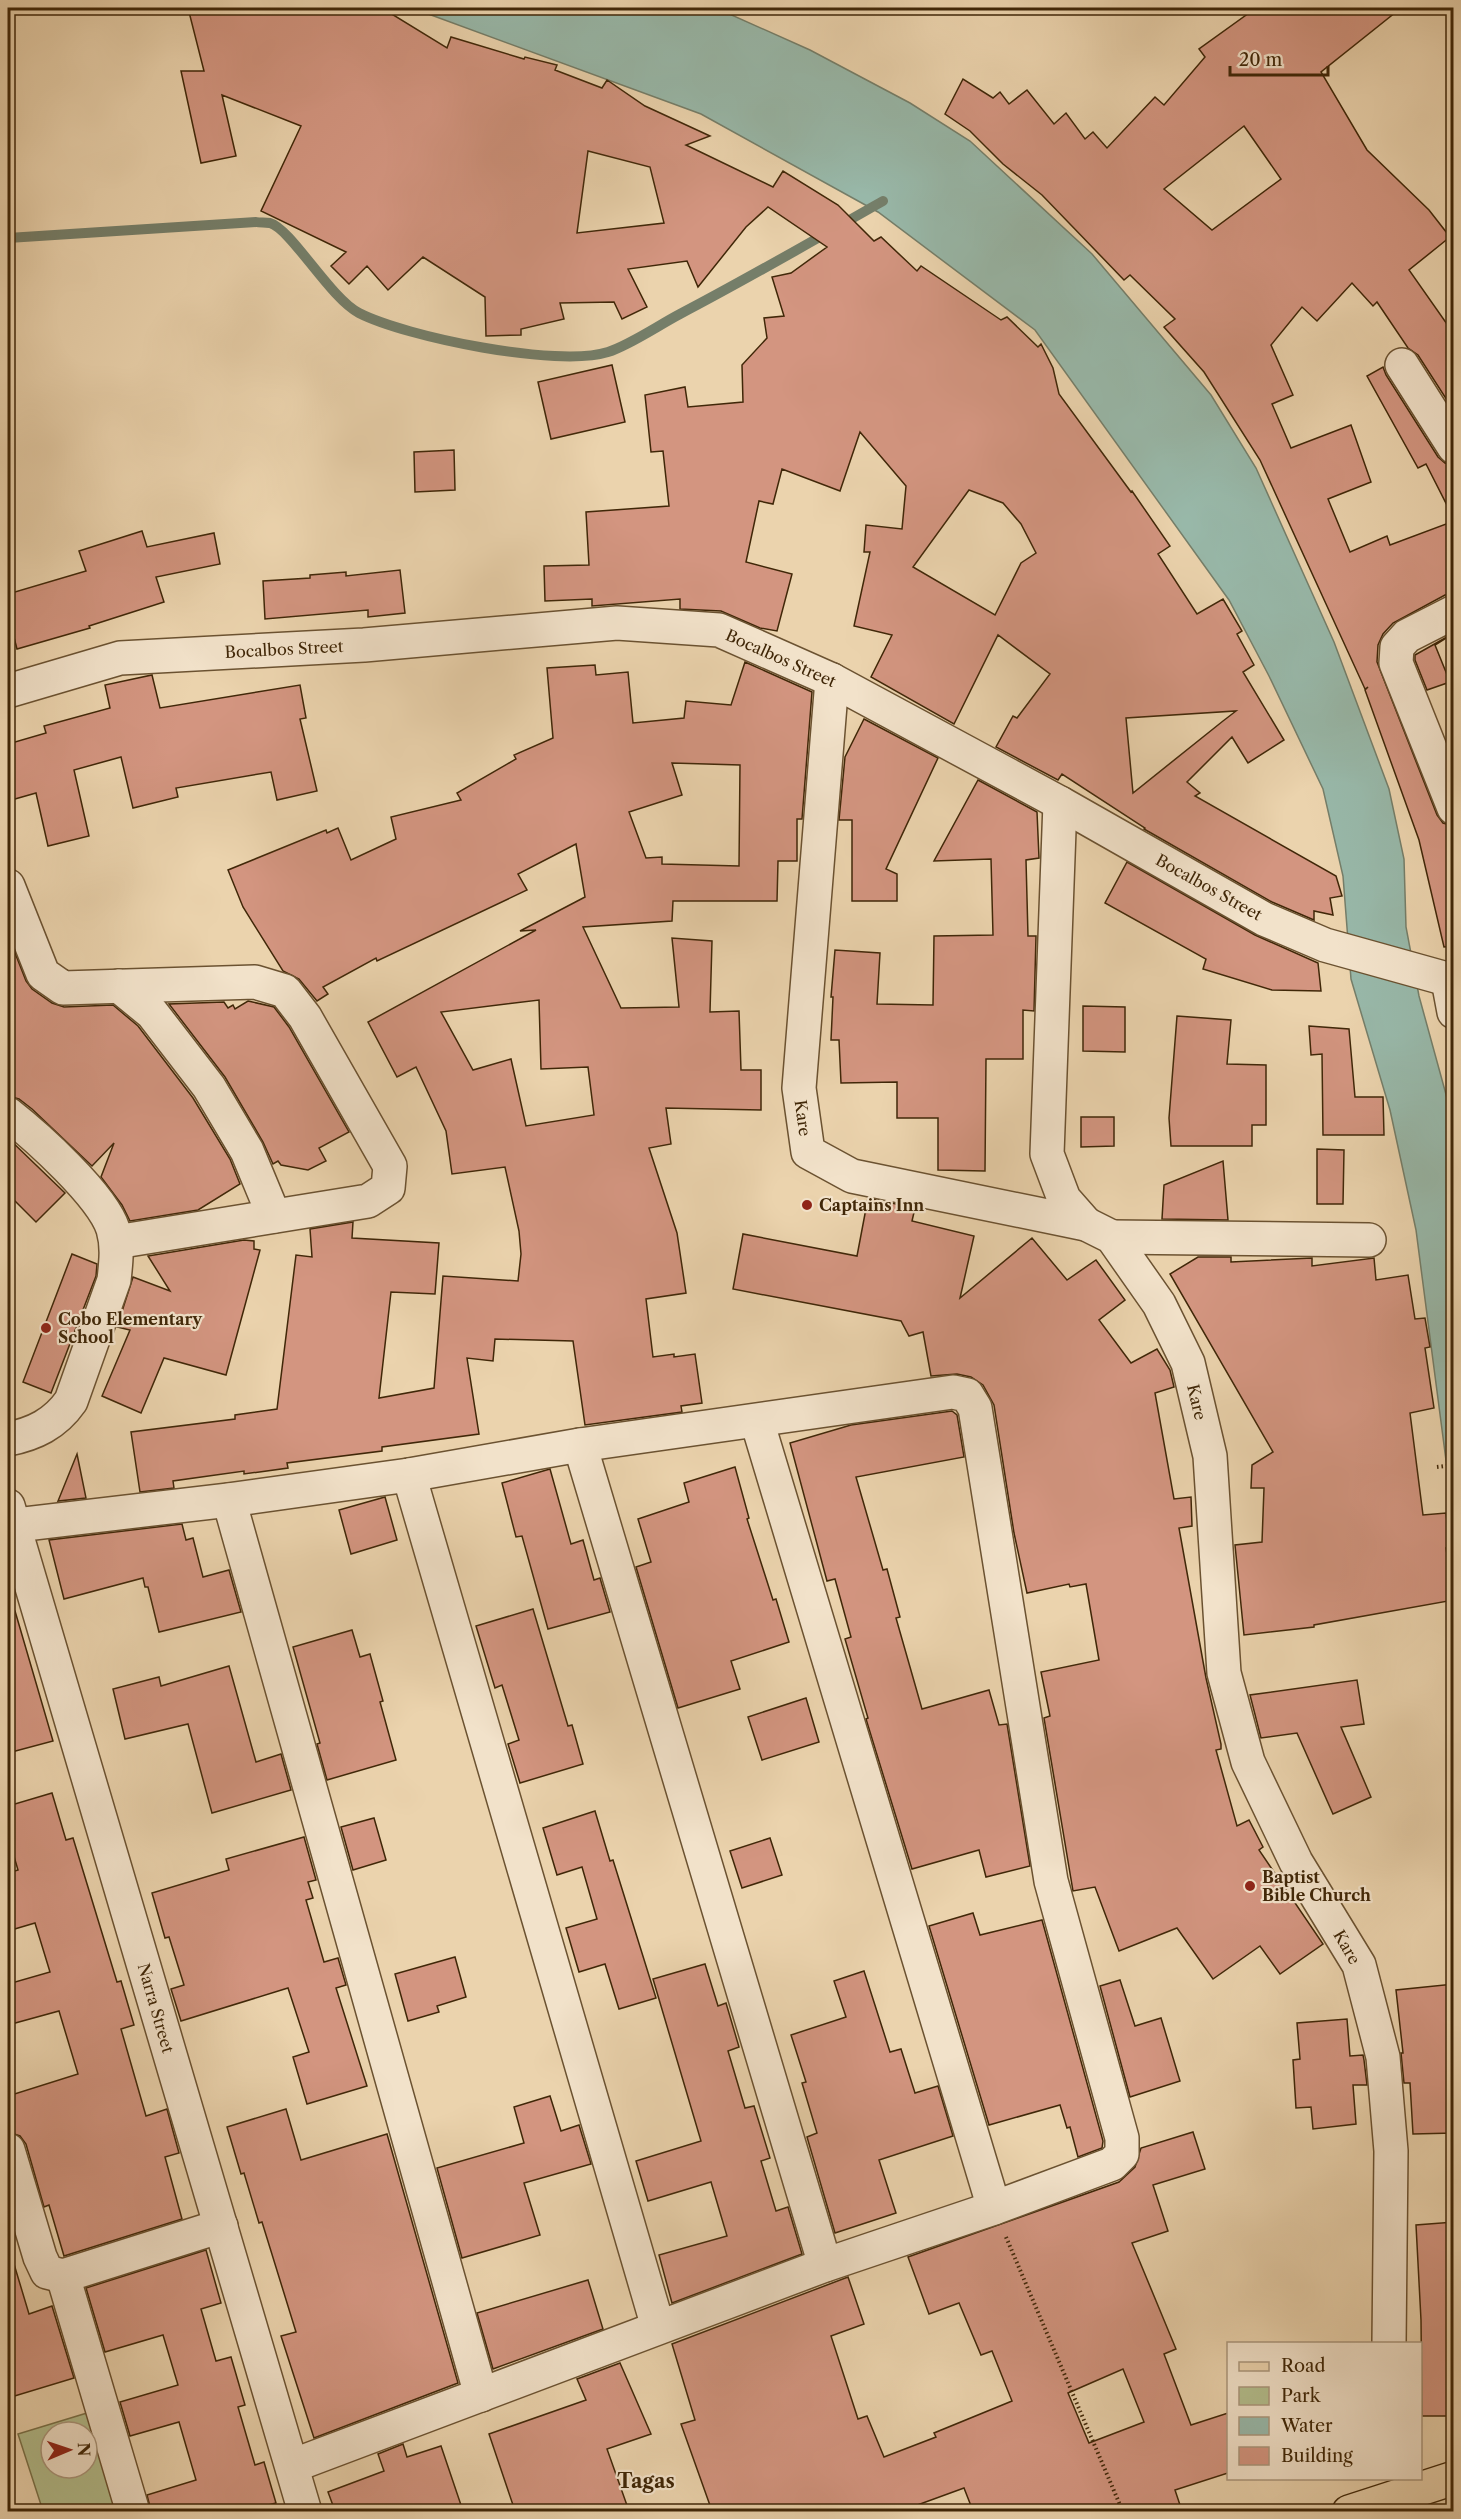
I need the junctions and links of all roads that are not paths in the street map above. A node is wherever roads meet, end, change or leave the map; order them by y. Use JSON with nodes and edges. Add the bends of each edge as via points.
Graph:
{"nodes":[{"id":1,"x":1402,"y":365,"type":"dead end"},
{"id":2,"x":1454,"y":447,"type":"edge"},
{"id":3,"x":1454,"y":612,"type":"edge"},
{"id":4,"x":832,"y":680,"type":"junction"},
{"id":5,"x":8,"y":690,"type":"edge"},
{"id":6,"x":1060,"y":803,"type":"junction"},
{"id":7,"x":1454,"y":808,"type":"edge"},
{"id":8,"x":8,"y":886,"type":"edge"},
{"id":9,"x":1446,"y":979,"type":"edge"},
{"id":10,"x":120,"y":986,"type":"junction"},
{"id":11,"x":1454,"y":1012,"type":"edge"},
{"id":12,"x":8,"y":1114,"type":"edge"},
{"id":13,"x":274,"y":1216,"type":"junction"},
{"id":14,"x":1099,"y":1231,"type":"junction"},
{"id":15,"x":1369,"y":1240,"type":"dead end"},
{"id":16,"x":116,"y":1242,"type":"junction"},
{"id":17,"x":757,"y":1421,"type":"junction"},
{"id":18,"x":8,"y":1439,"type":"edge"},
{"id":19,"x":580,"y":1445,"type":"junction"},
{"id":20,"x":409,"y":1474,"type":"junction"},
{"id":21,"x":229,"y":1500,"type":"junction"},
{"id":22,"x":10,"y":1518,"type":"edge"},
{"id":23,"x":8,"y":2150,"type":"edge"},
{"id":24,"x":994,"y":2208,"type":"junction"},
{"id":25,"x":221,"y":2226,"type":"junction"},
{"id":26,"x":825,"y":2265,"type":"junction"},
{"id":27,"x":63,"y":2276,"type":"junction"},
{"id":28,"x":658,"y":2327,"type":"junction"},
{"id":29,"x":1389,"y":2342,"type":"edge"},
{"id":30,"x":481,"y":2395,"type":"junction"},
{"id":31,"x":292,"y":2466,"type":"junction"},
{"id":32,"x":1454,"y":2478,"type":"edge"},
{"id":33,"x":1394,"y":2488,"type":"edge"},
{"id":34,"x":133,"y":2511,"type":"edge"},
{"id":35,"x":305,"y":2511,"type":"edge"},
{"id":36,"x":1349,"y":2511,"type":"edge"}],
"edges":[{"from":1,"to":2,"type":"street"},
{"from":3,"to":7,"type":"street","via":[[1407,636],[1397,647],[1396,663]]},
{"from":4,"to":5,"type":"street","name":"Bocalbos Street","via":[[719,630],[617,623],[364,645],[120,658]]},
{"from":4,"to":6,"type":"street","name":"Bocalbos Street"},
{"from":4,"to":14,"type":"street","name":"Kare","via":[[799,1088],[808,1152],[852,1176]]},
{"from":6,"to":9,"type":"street","name":"Bocalbos Street","via":[[1264,919],[1325,945]]},
{"from":6,"to":14,"type":"street","via":[[1047,1154],[1064,1198]]},
{"from":8,"to":10,"type":"street","via":[[43,974],[63,988]]},
{"from":9,"to":11,"type":"street"},
{"from":10,"to":13,"type":"street","via":[[152,1013],[209,1087],[247,1151]]},
{"from":10,"to":13,"type":"street","via":[[255,982],[285,991],[305,1017],[390,1166],[388,1188],[368,1201]]},
{"from":12,"to":16,"type":"street","via":[[88,1191],[105,1212]]},
{"from":13,"to":16,"type":"street"},
{"from":14,"to":15,"type":"street"},
{"from":14,"to":29,"type":"street","name":"Kare","via":[[1159,1304],[1188,1363],[1210,1456],[1224,1673],[1248,1762],[1296,1862],[1359,1965],[1383,2057],[1391,2151]]},
{"from":16,"to":18,"type":"street","via":[[114,1280],[70,1401],[45,1427]]},
{"from":17,"to":19,"type":"street"},
{"from":17,"to":24,"type":"street"},
{"from":17,"to":24,"type":"street","via":[[952,1392],[967,1395],[975,1408],[1051,1881],[1122,2138],[1122,2154],[1112,2164]]},
{"from":19,"to":20,"type":"street"},
{"from":19,"to":26,"type":"street"},
{"from":20,"to":21,"type":"street"},
{"from":20,"to":28,"type":"street"},
{"from":21,"to":22,"type":"street"},
{"from":21,"to":30,"type":"street"},
{"from":22,"to":25,"type":"street","name":"Narra Street"},
{"from":23,"to":27,"type":"street","via":[[40,2257],[47,2271]]},
{"from":24,"to":26,"type":"street"},
{"from":25,"to":27,"type":"street"},
{"from":25,"to":31,"type":"street","name":"Narra Street"},
{"from":26,"to":28,"type":"street"},
{"from":27,"to":34,"type":"street"},
{"from":28,"to":30,"type":"street"},
{"from":30,"to":31,"type":"street"},
{"from":31,"to":35,"type":"street","name":"Narra Street"},
{"from":32,"to":33,"type":"main road"},
{"from":33,"to":36,"type":"main road"}]}
